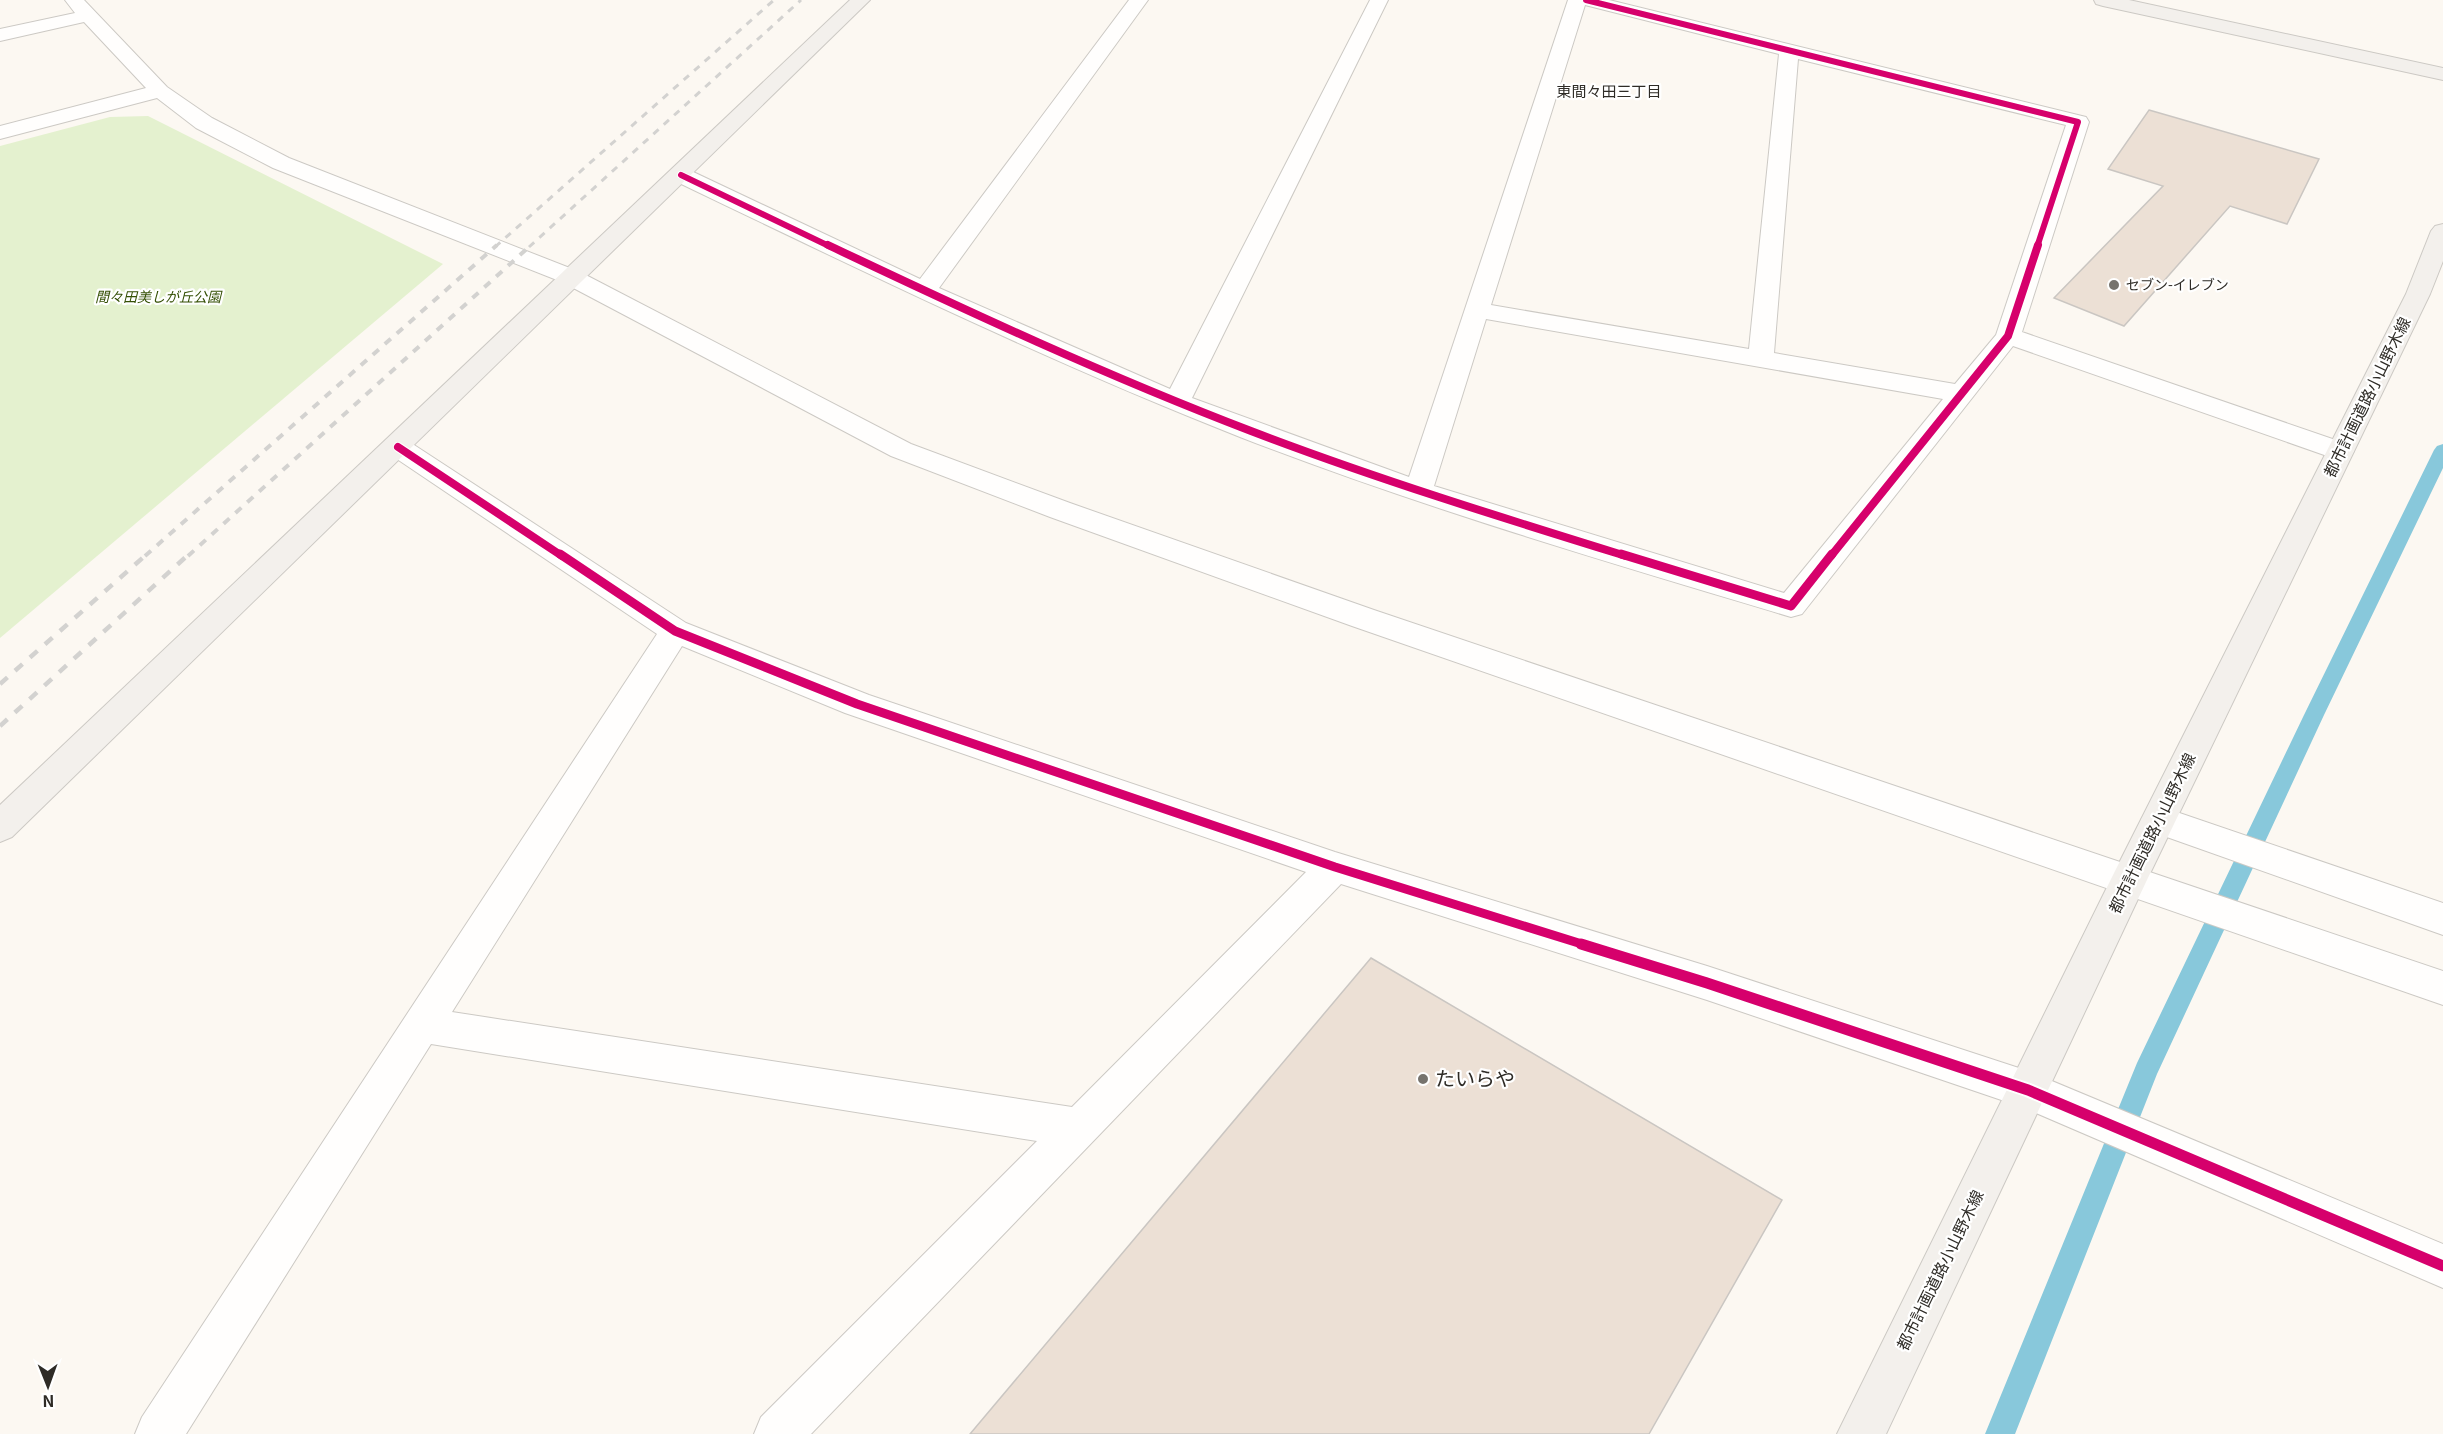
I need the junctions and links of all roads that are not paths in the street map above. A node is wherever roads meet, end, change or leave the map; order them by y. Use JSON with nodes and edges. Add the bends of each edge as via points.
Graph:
{"nodes":[{"id":1,"x":74,"y":0,"type":"edge"},
{"id":2,"x":861,"y":0,"type":"edge"},
{"id":3,"x":1139,"y":0,"type":"edge"},
{"id":4,"x":1379,"y":0,"type":"edge"},
{"id":5,"x":1577,"y":0,"type":"edge"},
{"id":6,"x":1586,"y":0,"type":"edge"},
{"id":7,"x":2103,"y":0,"type":"edge"},
{"id":8,"x":90,"y":15,"type":"junction"},
{"id":9,"x":0,"y":35,"type":"edge"},
{"id":10,"x":1790,"y":51,"type":"junction"},
{"id":11,"x":2443,"y":74,"type":"edge"},
{"id":12,"x":160,"y":91,"type":"junction"},
{"id":13,"x":0,"y":133,"type":"edge"},
{"id":14,"x":681,"y":175,"type":"junction"},
{"id":15,"x":2443,"y":231,"type":"edge"},
{"id":16,"x":571,"y":277,"type":"junction"},
{"id":17,"x":924,"y":291,"type":"junction"},
{"id":18,"x":1477,"y":310,"type":"junction"},
{"id":19,"x":2008,"y":336,"type":"junction"},
{"id":20,"x":1761,"y":358,"type":"junction"},
{"id":21,"x":1962,"y":394,"type":"junction"},
{"id":22,"x":1177,"y":402,"type":"junction"},
{"id":23,"x":398,"y":447,"type":"junction"},
{"id":24,"x":2340,"y":451,"type":"junction"},
{"id":25,"x":1418,"y":492,"type":"junction"},
{"id":26,"x":675,"y":631,"type":"junction"},
{"id":27,"x":2159,"y":820,"type":"junction"},
{"id":28,"x":0,"y":827,"type":"edge"},
{"id":29,"x":1335,"y":867,"type":"junction"},
{"id":30,"x":2128,"y":882,"type":"junction"},
{"id":31,"x":2443,"y":918,"type":"edge"},
{"id":32,"x":2443,"y":988,"type":"edge"},
{"id":33,"x":422,"y":1025,"type":"junction"},
{"id":34,"x":2028,"y":1090,"type":"junction"},
{"id":35,"x":1079,"y":1128,"type":"junction"},
{"id":36,"x":2443,"y":1266,"type":"edge"},
{"id":37,"x":159,"y":1434,"type":"edge"},
{"id":38,"x":778,"y":1434,"type":"edge"},
{"id":39,"x":1861,"y":1434,"type":"edge"}],
"edges":[{"from":1,"to":8,"type":"street"},
{"from":2,"to":14,"type":"street"},
{"from":3,"to":17,"type":"street"},
{"from":4,"to":22,"type":"street"},
{"from":5,"to":18,"type":"street"},
{"from":6,"to":10,"type":"street"},
{"from":7,"to":11,"type":"street"},
{"from":8,"to":9,"type":"street"},
{"from":8,"to":12,"type":"street"},
{"from":10,"to":19,"type":"street","via":[[2078,122]]},
{"from":10,"to":20,"type":"street"},
{"from":12,"to":13,"type":"street"},
{"from":12,"to":16,"type":"street","via":[[204,123],[281,163]]},
{"from":14,"to":16,"type":"street"},
{"from":14,"to":17,"type":"street"},
{"from":15,"to":24,"type":"street","name":"都市計画道路小山野木線","via":[[2418,294]]},
{"from":16,"to":23,"type":"street"},
{"from":16,"to":30,"type":"street","via":[[901,450],[1364,618]]},
{"from":17,"to":22,"type":"street"},
{"from":18,"to":20,"type":"street"},
{"from":18,"to":25,"type":"street"},
{"from":19,"to":21,"type":"street"},
{"from":19,"to":24,"type":"street"},
{"from":20,"to":21,"type":"street"},
{"from":21,"to":25,"type":"street","via":[[1791,606]]},
{"from":22,"to":25,"type":"street"},
{"from":23,"to":26,"type":"street"},
{"from":23,"to":28,"type":"street"},
{"from":24,"to":27,"type":"street","name":"都市計画道路小山野木線"},
{"from":26,"to":29,"type":"street","via":[[857,704]]},
{"from":26,"to":33,"type":"street"},
{"from":27,"to":30,"type":"street","name":"都市計画道路小山野木線"},
{"from":27,"to":31,"type":"street"},
{"from":29,"to":34,"type":"street","via":[[1707,983]]},
{"from":29,"to":35,"type":"street"},
{"from":30,"to":32,"type":"street"},
{"from":30,"to":34,"type":"street","name":"都市計画道路小山野木線"},
{"from":33,"to":35,"type":"street"},
{"from":33,"to":37,"type":"street"},
{"from":34,"to":36,"type":"street"},
{"from":34,"to":39,"type":"street","name":"都市計画道路小山野木線"},
{"from":35,"to":38,"type":"street"}]}
